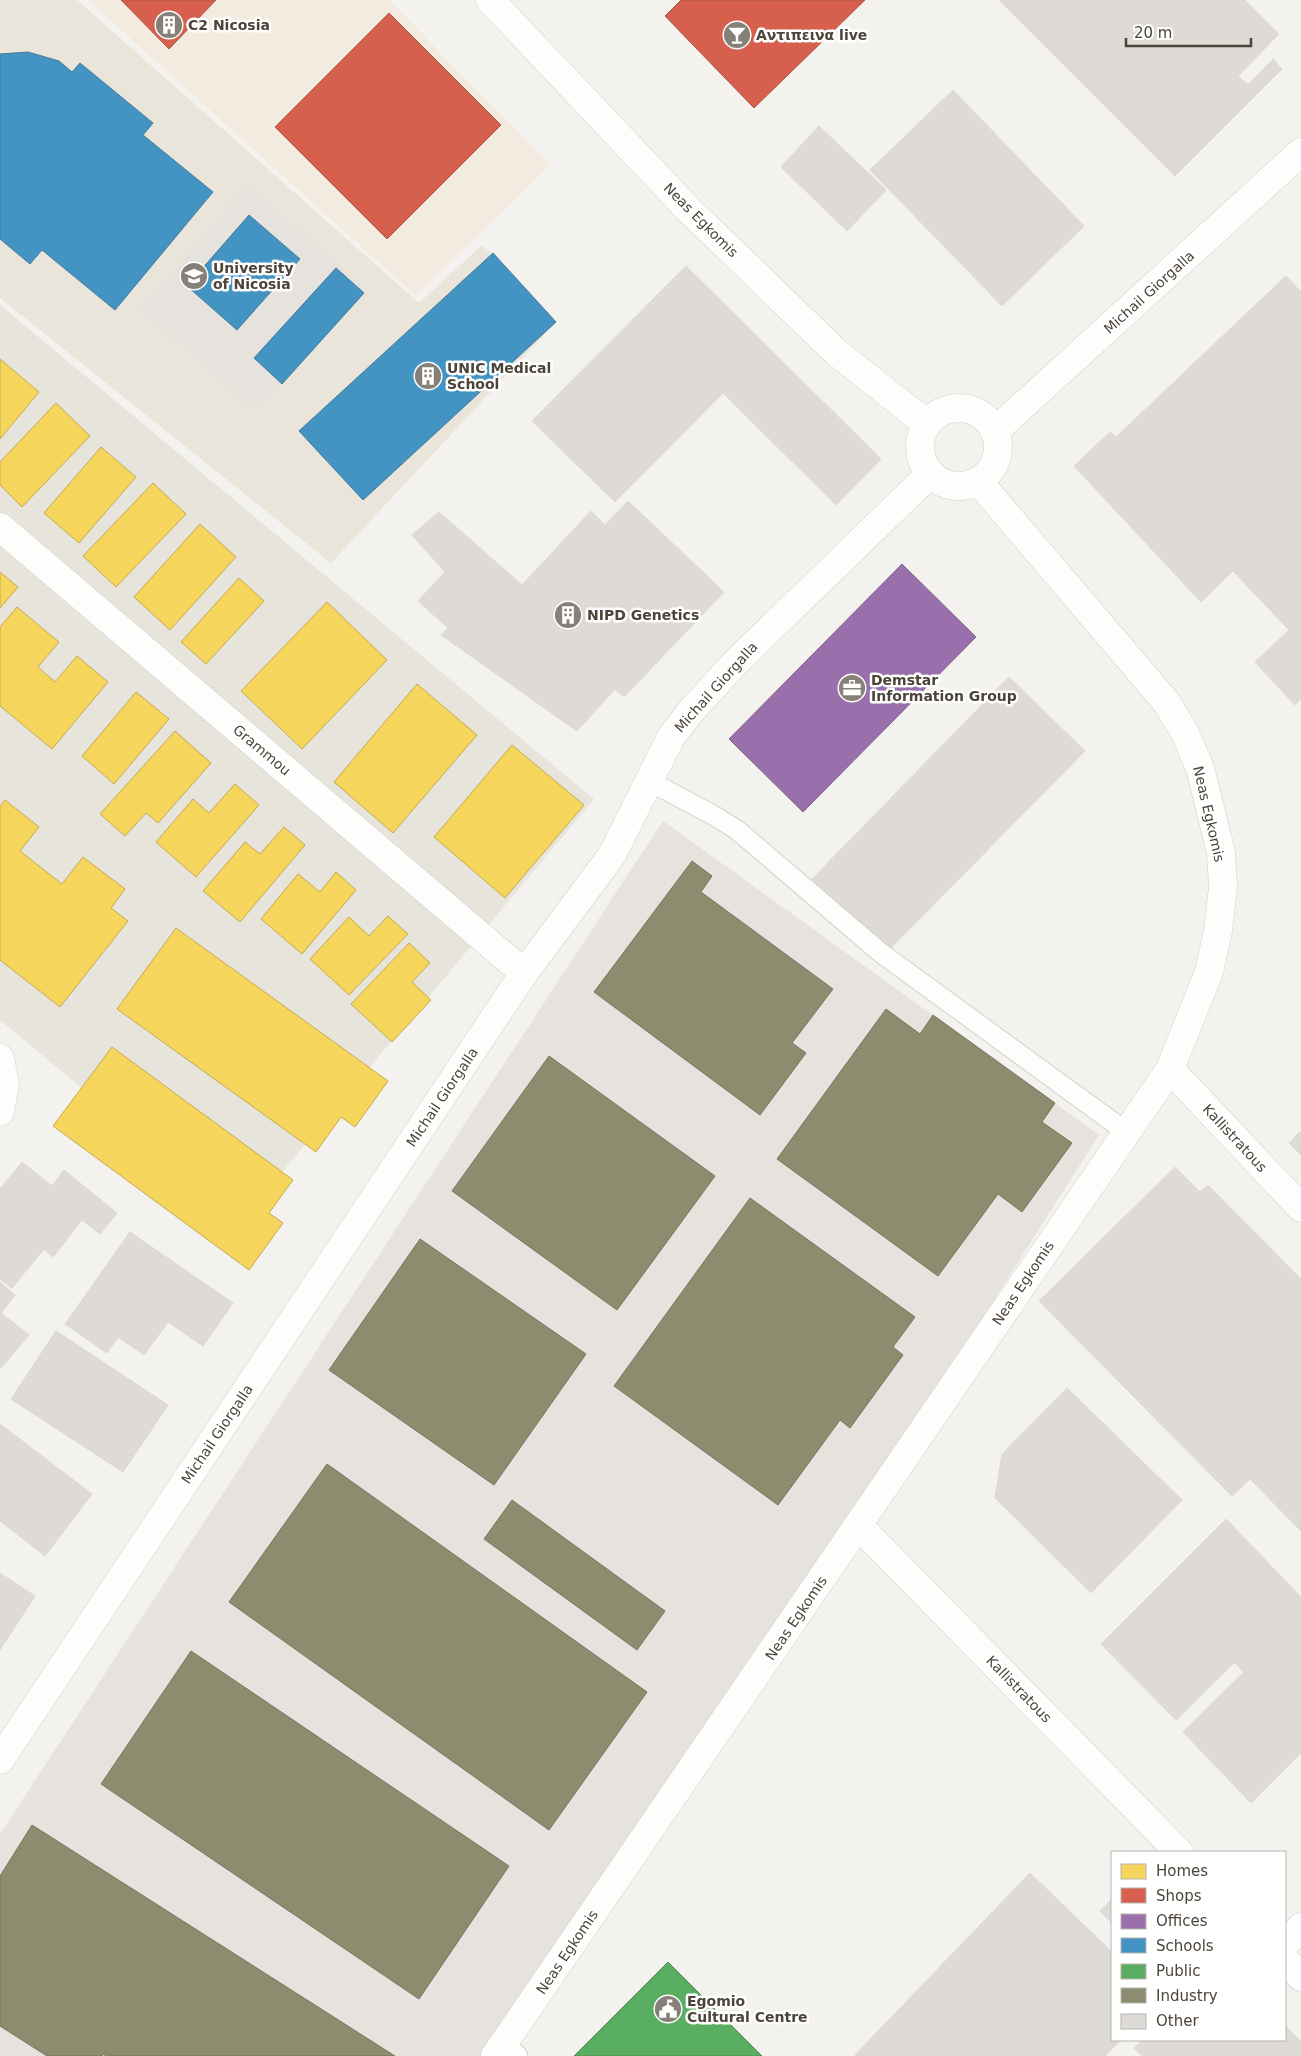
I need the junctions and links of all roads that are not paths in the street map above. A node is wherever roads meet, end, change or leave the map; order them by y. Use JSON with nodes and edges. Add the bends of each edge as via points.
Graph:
{"nodes":[{"id":1,"x":490,"y":0,"type":"edge"},
{"id":2,"x":1301,"y":152,"type":"edge"},
{"id":3,"x":927,"y":424,"type":"junction"},
{"id":4,"x":995,"y":431,"type":"junction"},
{"id":5,"x":930,"y":474,"type":"junction"},
{"id":6,"x":978,"y":481,"type":"junction"},
{"id":7,"x":0,"y":527,"type":"edge"},
{"id":8,"x":649,"y":781,"type":"junction"},
{"id":9,"x":524,"y":974,"type":"junction"},
{"id":10,"x":0,"y":1058,"type":"edge"},
{"id":11,"x":1170,"y":1068,"type":"junction"},
{"id":12,"x":0,"y":1112,"type":"edge"},
{"id":13,"x":1126,"y":1131,"type":"junction"},
{"id":14,"x":1301,"y":1208,"type":"edge"},
{"id":15,"x":859,"y":1526,"type":"junction"},
{"id":16,"x":0,"y":1760,"type":"edge"},
{"id":17,"x":1178,"y":1851,"type":"edge"},
{"id":18,"x":1301,"y":1927,"type":"edge"},
{"id":19,"x":1286,"y":1943,"type":"edge"},
{"id":20,"x":1286,"y":1961,"type":"edge"},
{"id":21,"x":1301,"y":1976,"type":"edge"},
{"id":22,"x":506,"y":2052,"type":"edge"}],
"edges":[{"from":1,"to":3,"type":"street","name":"Neas Egkomis","via":[[688,209],[836,352]]},
{"from":2,"to":4,"type":"street","name":"Michail Giorgalla"},
{"from":3,"to":4,"type":"street","via":[[945,410],[964,408],[985,417]]},
{"from":3,"to":5,"type":"street","via":[[920,445],[921,458]]},
{"from":4,"to":6,"type":"street","via":[[996,461],[990,472]]},
{"from":5,"to":6,"type":"street","via":[[950,485],[964,486]]},
{"from":5,"to":8,"type":"street","name":"Michail Giorgalla","via":[[734,664],[672,737]]},
{"from":6,"to":11,"type":"street","name":"Neas Egkomis","via":[[1167,703],[1200,768],[1221,853],[1223,887],[1210,972]]},
{"from":7,"to":9,"type":"street","name":"Grammou"},
{"from":8,"to":9,"type":"street","name":"Michail Giorgalla","via":[[612,856]]},
{"from":8,"to":13,"type":"lane","via":[[737,830],[881,953]]},
{"from":9,"to":16,"type":"street","name":"Michail Giorgalla"},
{"from":10,"to":12,"type":"street","via":[[5,1084]]},
{"from":11,"to":13,"type":"street","name":"Neas Egkomis"},
{"from":11,"to":14,"type":"street","name":"Kallistratous"},
{"from":13,"to":15,"type":"street","name":"Neas Egkomis"},
{"from":15,"to":17,"type":"street","name":"Kallistratous"},
{"from":15,"to":22,"type":"street","name":"Neas Egkomis"},
{"from":18,"to":19,"type":"street"},
{"from":20,"to":21,"type":"street"}]}
